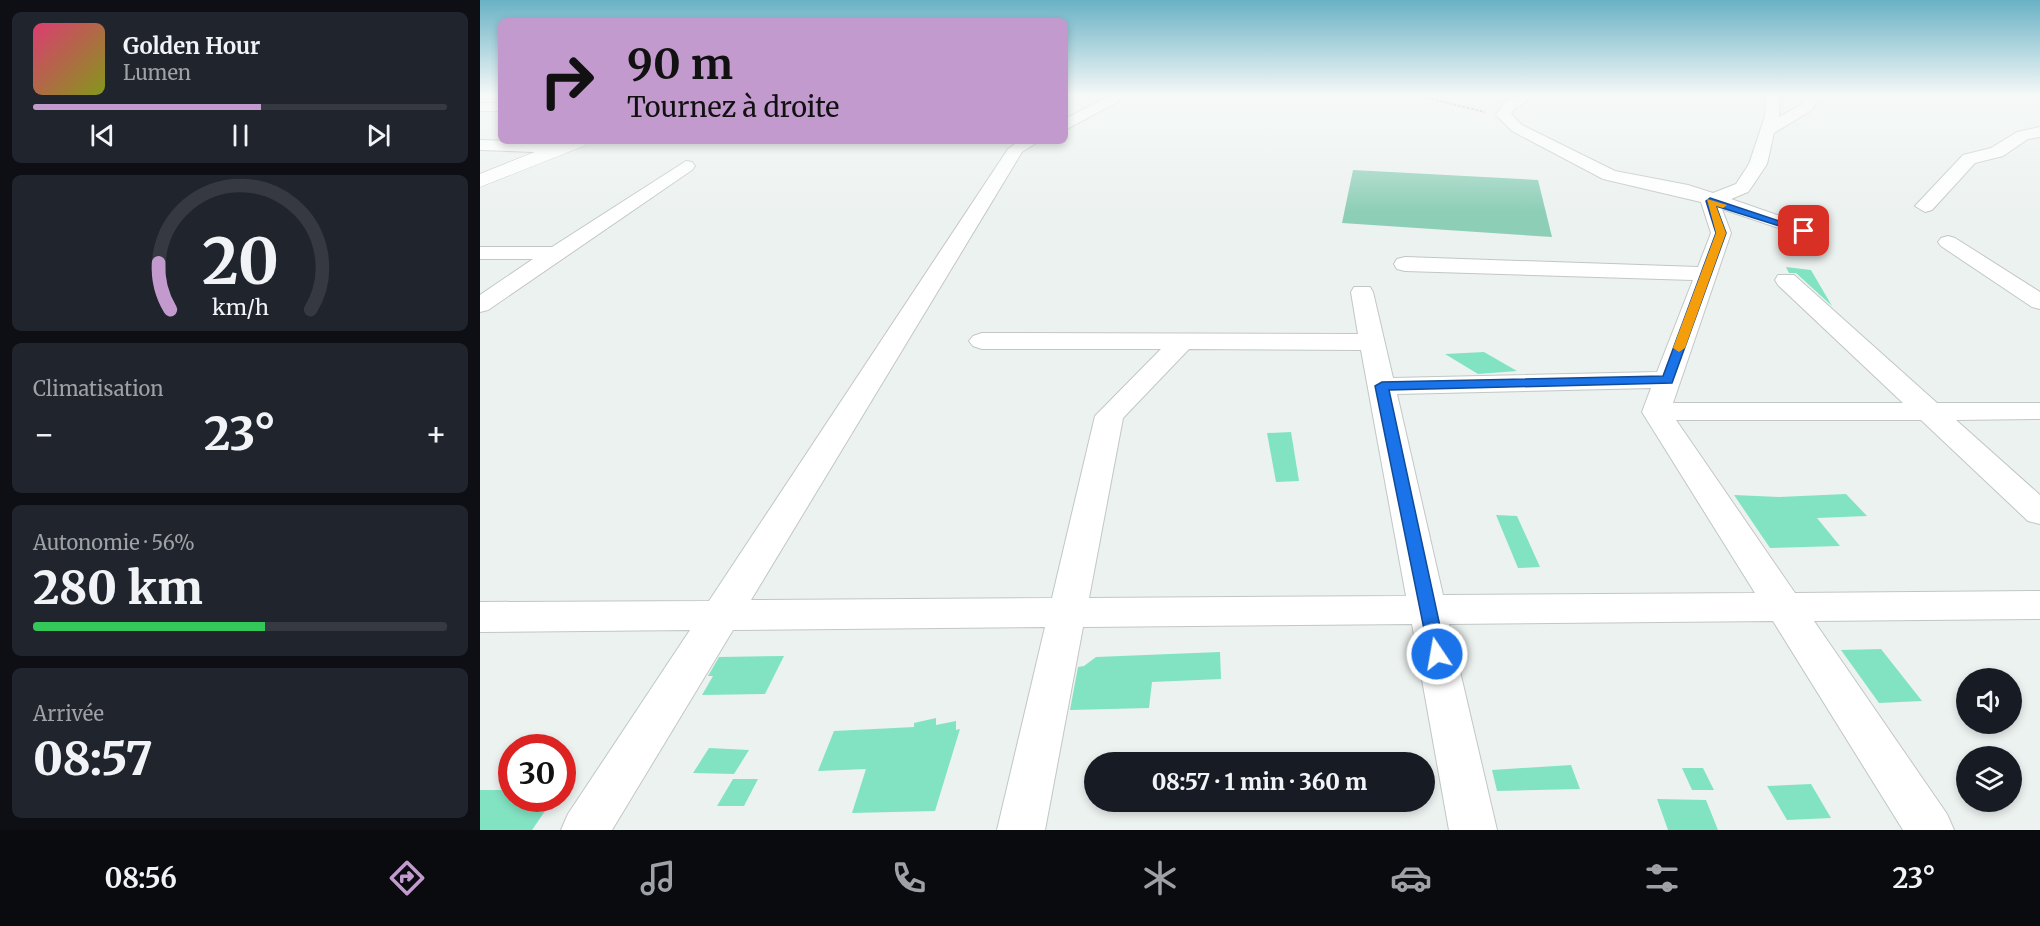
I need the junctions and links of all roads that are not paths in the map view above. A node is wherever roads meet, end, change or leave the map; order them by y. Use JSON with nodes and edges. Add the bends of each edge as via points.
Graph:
{"nodes":[{"id":1,"x":1528,"y":134,"type":"edge"},
{"id":2,"x":1766,"y":134,"type":"edge"},
{"id":3,"x":2030,"y":134,"type":"edge"},
{"id":4,"x":480,"y":144,"type":"edge"},
{"id":5,"x":571,"y":144,"type":"edge"},
{"id":6,"x":1025,"y":144,"type":"edge"},
{"id":7,"x":561,"y":148,"type":"junction"},
{"id":8,"x":686,"y":166,"type":"dead end"},
{"id":9,"x":480,"y":181,"type":"edge"},
{"id":10,"x":1710,"y":201,"type":"junction"},
{"id":11,"x":1926,"y":206,"type":"dead end"},
{"id":12,"x":1804,"y":231,"type":"dead end"},
{"id":13,"x":1948,"y":242,"type":"dead end"},
{"id":14,"x":480,"y":253,"type":"edge"},
{"id":15,"x":557,"y":253,"type":"junction"},
{"id":16,"x":1406,"y":264,"type":"dead end"},
{"id":17,"x":1706,"y":274,"type":"junction"},
{"id":18,"x":1786,"y":280,"type":"dead end"},
{"id":19,"x":2040,"y":283,"type":"edge"},
{"id":20,"x":2012,"y":284,"type":"junction"},
{"id":21,"x":1362,"y":292,"type":"dead end"},
{"id":22,"x":2040,"y":302,"type":"edge"},
{"id":23,"x":480,"y":305,"type":"edge"},
{"id":24,"x":982,"y":341,"type":"dead end"},
{"id":25,"x":1183,"y":342,"type":"junction"},
{"id":26,"x":1373,"y":342,"type":"junction"},
{"id":27,"x":1382,"y":386,"type":"junction"},
{"id":28,"x":1662,"y":396,"type":"junction"},
{"id":29,"x":2040,"y":411,"type":"edge"},
{"id":30,"x":1929,"y":412,"type":"junction"},
{"id":31,"x":2040,"y":513,"type":"edge"},
{"id":32,"x":2040,"y":605,"type":"edge"},
{"id":33,"x":1784,"y":607,"type":"junction"},
{"id":34,"x":1428,"y":610,"type":"junction"},
{"id":35,"x":1067,"y":612,"type":"junction"},
{"id":36,"x":720,"y":615,"type":"junction"},
{"id":37,"x":480,"y":617,"type":"edge"},
{"id":38,"x":585,"y":830,"type":"edge"},
{"id":39,"x":1021,"y":830,"type":"edge"},
{"id":40,"x":1473,"y":830,"type":"edge"},
{"id":41,"x":1930,"y":830,"type":"edge"}],
"edges":[{"from":1,"to":10,"type":"street","via":[[1609,175],[1688,191]]},
{"from":2,"to":10,"type":"street","via":[[1758,164],[1742,188]]},
{"from":3,"to":11,"type":"street","via":[[1997,152],[1969,159]]},
{"from":4,"to":7,"type":"street"},
{"from":5,"to":7,"type":"main road"},
{"from":6,"to":36,"type":"street","via":[[1016,149]]},
{"from":7,"to":9,"type":"main road"},
{"from":8,"to":15,"type":"street"},
{"from":10,"to":12,"type":"street"},
{"from":10,"to":17,"type":"street","via":[[1721,233]]},
{"from":13,"to":20,"type":"street"},
{"from":14,"to":15,"type":"street"},
{"from":15,"to":23,"type":"street"},
{"from":16,"to":17,"type":"street"},
{"from":17,"to":28,"type":"street"},
{"from":18,"to":30,"type":"street"},
{"from":19,"to":20,"type":"street"},
{"from":20,"to":22,"type":"street"},
{"from":21,"to":26,"type":"street"},
{"from":24,"to":25,"type":"street"},
{"from":25,"to":26,"type":"street"},
{"from":25,"to":35,"type":"street","via":[[1108,416]]},
{"from":26,"to":27,"type":"street"},
{"from":27,"to":28,"type":"street"},
{"from":27,"to":34,"type":"street"},
{"from":28,"to":30,"type":"street"},
{"from":28,"to":33,"type":"street"},
{"from":29,"to":30,"type":"street"},
{"from":30,"to":31,"type":"street"},
{"from":32,"to":33,"type":"street"},
{"from":33,"to":34,"type":"street"},
{"from":33,"to":41,"type":"street"},
{"from":34,"to":35,"type":"street"},
{"from":34,"to":40,"type":"street"},
{"from":35,"to":36,"type":"street"},
{"from":35,"to":39,"type":"street"},
{"from":36,"to":37,"type":"street"},
{"from":36,"to":38,"type":"street"}]}
